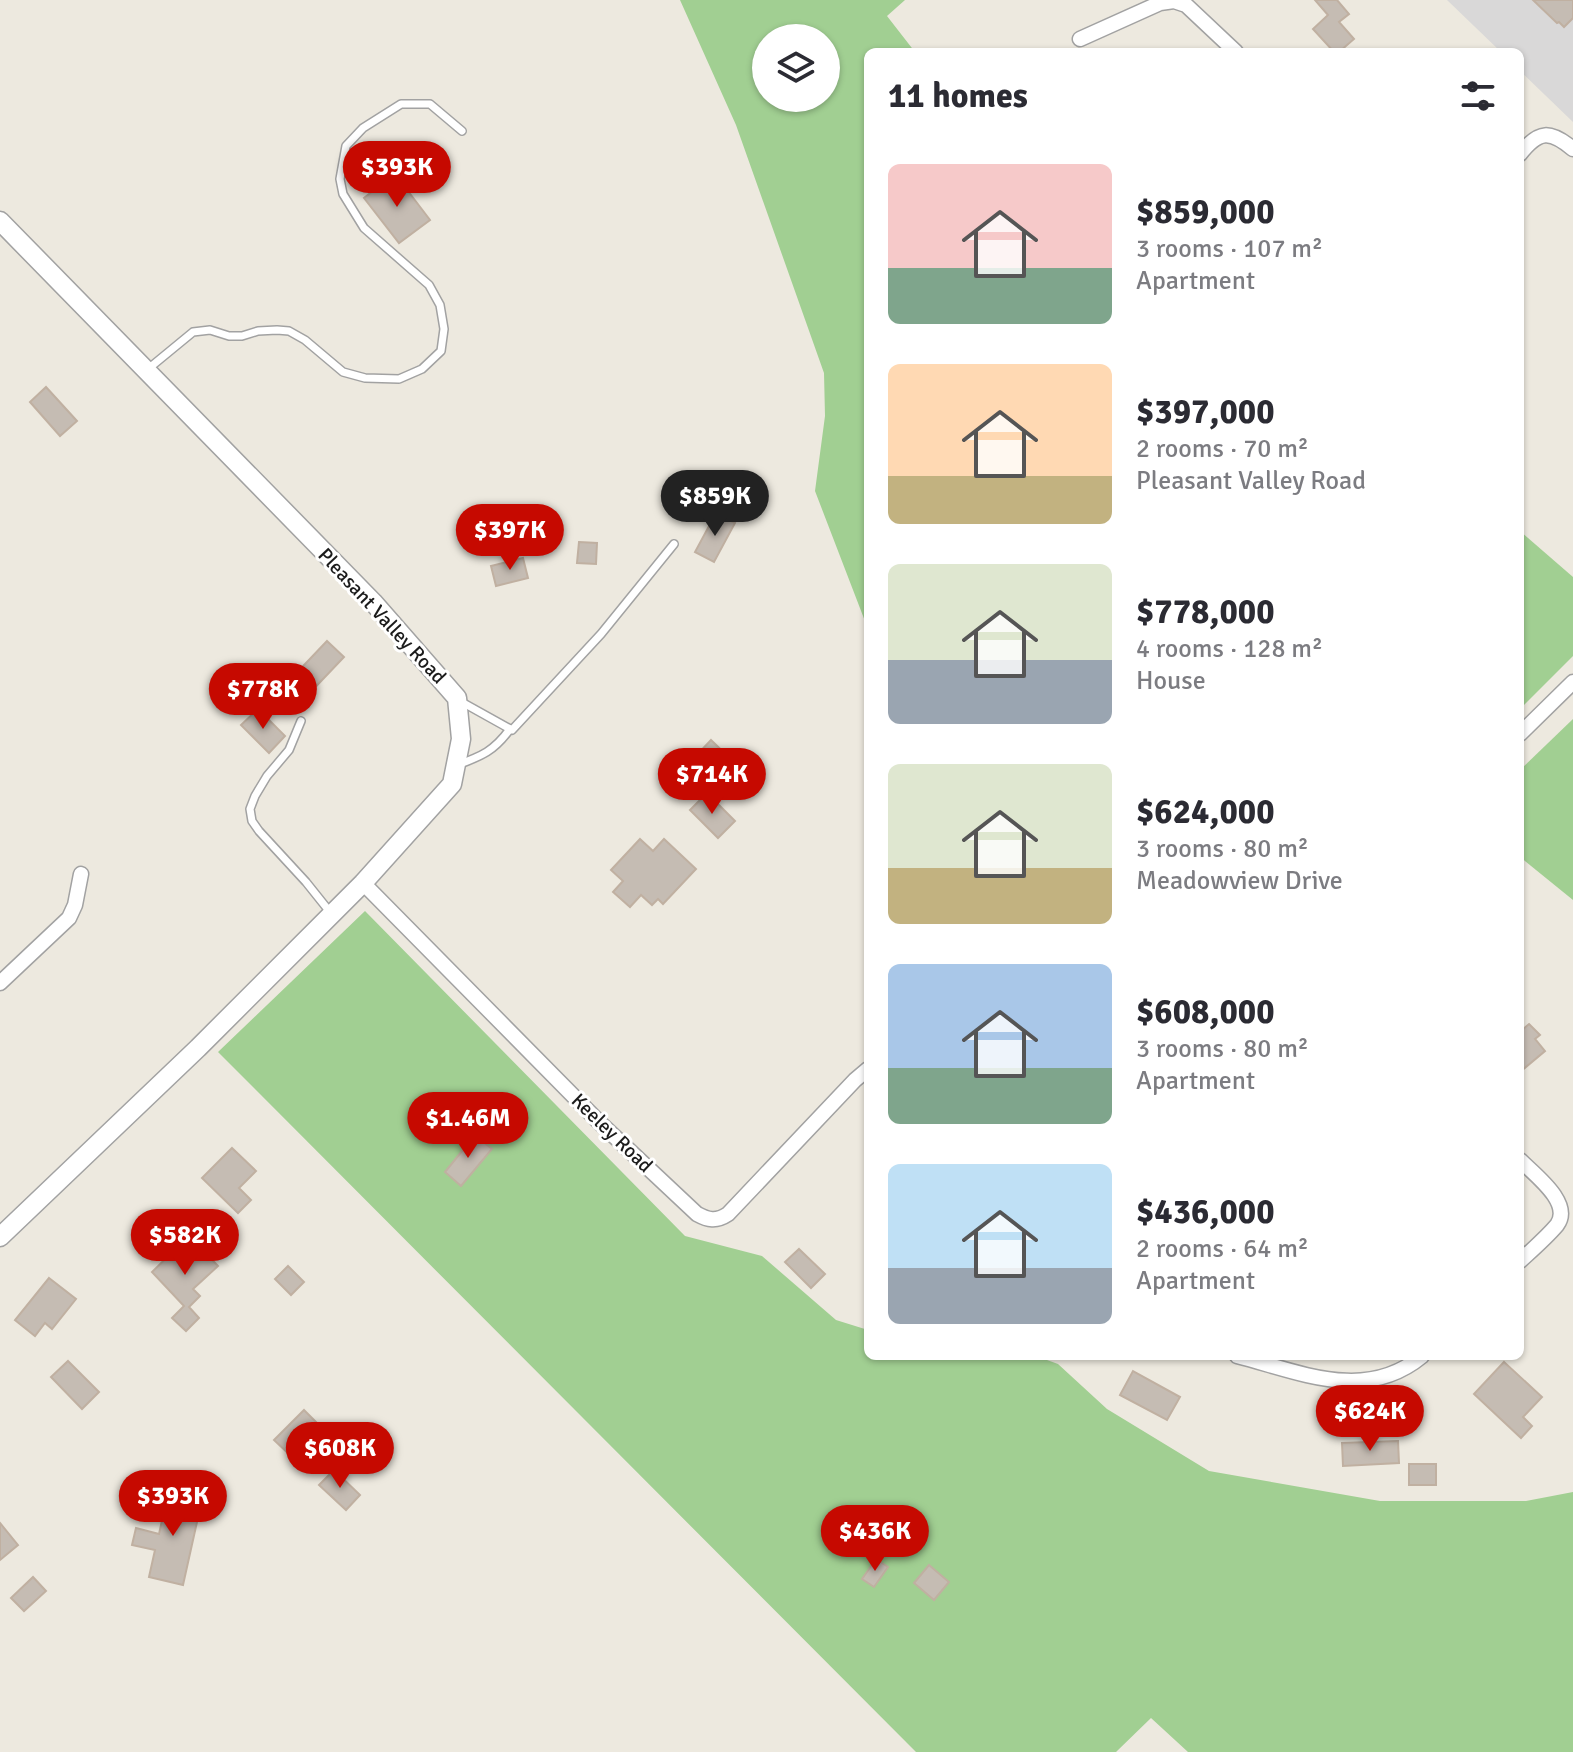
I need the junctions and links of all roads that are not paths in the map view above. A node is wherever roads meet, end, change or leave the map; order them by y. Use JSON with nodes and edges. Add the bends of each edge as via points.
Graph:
{"nodes":[{"id":1,"x":1080,"y":39,"type":"dead end"},
{"id":2,"x":1232,"y":48,"type":"edge"},
{"id":3,"x":462,"y":131,"type":"dead end"},
{"id":4,"x":1524,"y":149,"type":"edge"},
{"id":5,"x":1573,"y":149,"type":"edge"},
{"id":6,"x":0,"y":221,"type":"edge"},
{"id":7,"x":146,"y":371,"type":"junction"},
{"id":8,"x":674,"y":544,"type":"dead end"},
{"id":9,"x":1573,"y":682,"type":"edge"},
{"id":10,"x":457,"y":698,"type":"junction"},
{"id":11,"x":301,"y":721,"type":"dead end"},
{"id":12,"x":510,"y":729,"type":"junction"},
{"id":13,"x":1524,"y":730,"type":"edge"},
{"id":14,"x":456,"y":766,"type":"junction"},
{"id":15,"x":81,"y":874,"type":"dead end"},
{"id":16,"x":363,"y":883,"type":"junction"},
{"id":17,"x":332,"y":914,"type":"junction"},
{"id":18,"x":0,"y":983,"type":"edge"},
{"id":19,"x":864,"y":1072,"type":"edge"},
{"id":20,"x":1524,"y":1164,"type":"edge"},
{"id":21,"x":1568,"y":1210,"type":"edge"},
{"id":22,"x":0,"y":1237,"type":"edge"},
{"id":23,"x":1524,"y":1257,"type":"edge"},
{"id":24,"x":1252,"y":1360,"type":"edge"},
{"id":25,"x":1417,"y":1360,"type":"edge"}],
"edges":[{"from":1,"to":2,"type":"street","via":[[1174,1],[1186,5]]},
{"from":3,"to":7,"type":"lane","via":[[430,104],[401,104],[346,146],[340,179],[364,228],[429,285],[440,305],[441,351],[422,369],[399,379],[365,378],[343,372],[289,331],[229,336],[210,330],[193,332]]},
{"from":4,"to":5,"type":"street","via":[[1546,134]]},
{"from":6,"to":7,"type":"street","name":"Pleasant Valley Road"},
{"from":7,"to":10,"type":"street","name":"Pleasant Valley Road","via":[[373,602]]},
{"from":8,"to":12,"type":"lane","via":[[601,634]]},
{"from":9,"to":13,"type":"street"},
{"from":10,"to":12,"type":"lane"},
{"from":10,"to":14,"type":"street","name":"Pleasant Valley Road","via":[[461,739]]},
{"from":11,"to":17,"type":"lane","via":[[289,750],[267,776],[250,809],[259,831]]},
{"from":12,"to":14,"type":"lane","via":[[484,755]]},
{"from":14,"to":16,"type":"street","name":"Pleasant Valley Road","via":[[452,784]]},
{"from":15,"to":18,"type":"street","via":[[69,918]]},
{"from":16,"to":17,"type":"street","name":"Pleasant Valley Road"},
{"from":16,"to":19,"type":"street","name":"Keeley Road","via":[[599,1122],[706,1219],[728,1214]]},
{"from":17,"to":22,"type":"street","name":"Pleasant Valley Road"},
{"from":20,"to":21,"type":"street"},
{"from":21,"to":23,"type":"street"},
{"from":24,"to":25,"type":"street","via":[[1356,1382],[1388,1376]]}]}
